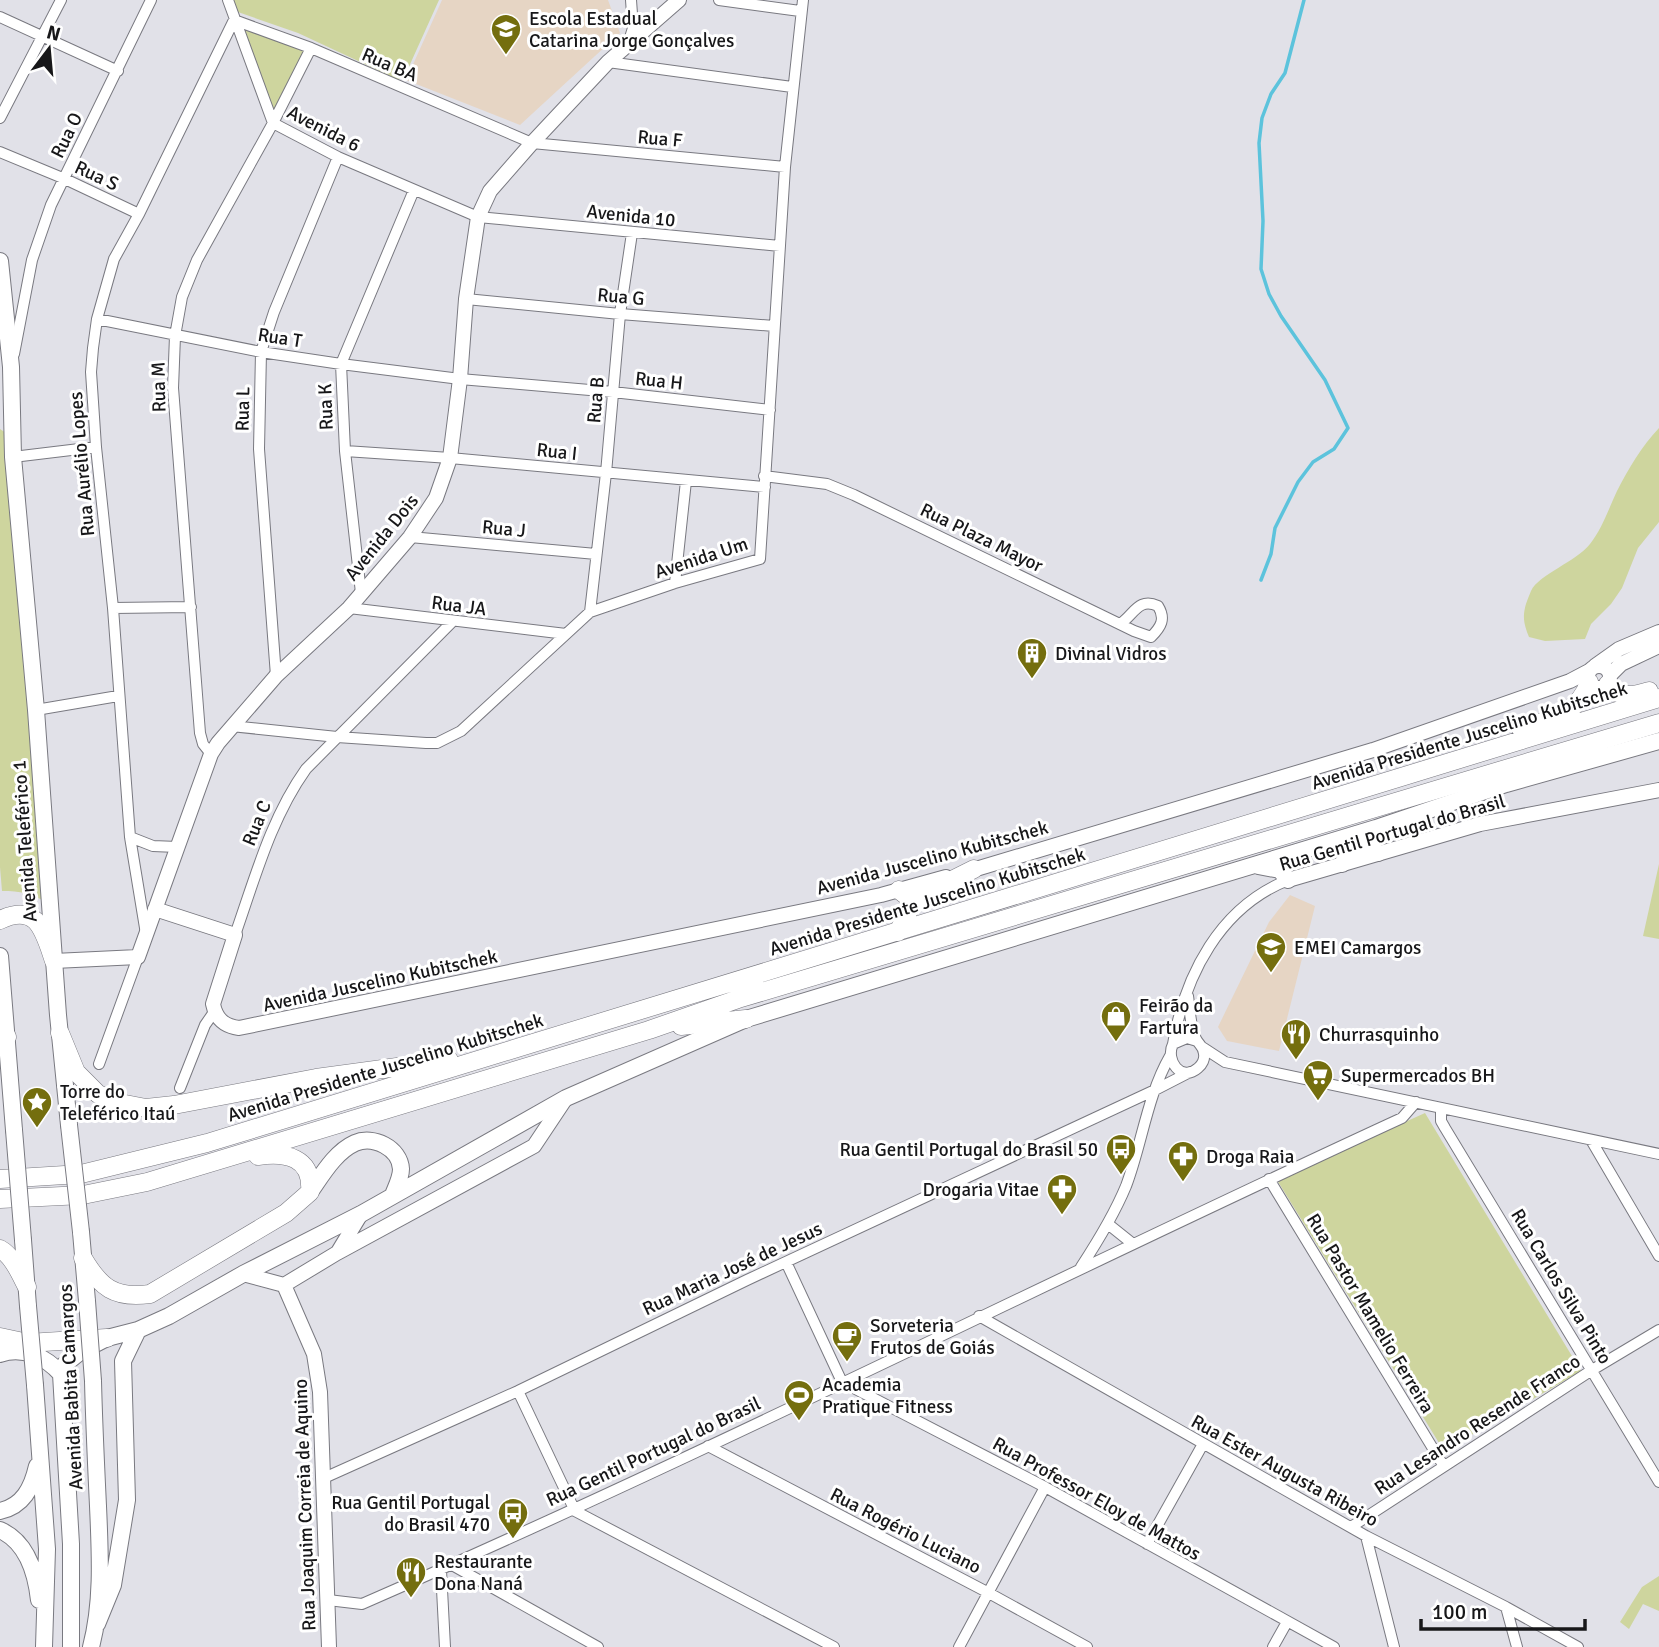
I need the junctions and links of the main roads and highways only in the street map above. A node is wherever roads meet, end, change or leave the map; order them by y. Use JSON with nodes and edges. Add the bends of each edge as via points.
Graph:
{"nodes":[{"id":1,"x":0,"y":261,"type":"edge"},
{"id":2,"x":6,"y":389,"type":"edge"},
{"id":3,"x":6,"y":425,"type":"edge"},
{"id":4,"x":1591,"y":673,"type":"road end"},
{"id":5,"x":1609,"y":679,"type":"road end"},
{"id":6,"x":1659,"y":689,"type":"edge"},
{"id":7,"x":1659,"y":698,"type":"edge"},
{"id":8,"x":1659,"y":723,"type":"edge"},
{"id":9,"x":1659,"y":741,"type":"edge"},
{"id":10,"x":1453,"y":763,"type":"junction"},
{"id":11,"x":1373,"y":830,"type":"junction"},
{"id":12,"x":1378,"y":853,"type":"road end"},
{"id":13,"x":1342,"y":864,"type":"road end"},
{"id":14,"x":1249,"y":866,"type":"junction"},
{"id":15,"x":974,"y":869,"type":"road end"},
{"id":16,"x":1288,"y":880,"type":"road end"},
{"id":17,"x":899,"y":890,"type":"road end"},
{"id":18,"x":912,"y":904,"type":"junction"},
{"id":19,"x":0,"y":920,"type":"edge"},
{"id":20,"x":898,"y":932,"type":"junction"},
{"id":21,"x":0,"y":956,"type":"edge"},
{"id":22,"x":54,"y":961,"type":"junction"},
{"id":23,"x":746,"y":1019,"type":"junction"},
{"id":24,"x":3,"y":1030,"type":"edge"},
{"id":25,"x":649,"y":1030,"type":"junction"},
{"id":26,"x":60,"y":1033,"type":"junction"},
{"id":27,"x":503,"y":1052,"type":"junction"},
{"id":28,"x":69,"y":1125,"type":"joint"},
{"id":29,"x":216,"y":1162,"type":"junction"},
{"id":30,"x":0,"y":1179,"type":"edge"},
{"id":31,"x":310,"y":1192,"type":"junction"},
{"id":32,"x":393,"y":1195,"type":"junction"},
{"id":33,"x":0,"y":1199,"type":"edge"},
{"id":34,"x":0,"y":1249,"type":"edge"},
{"id":35,"x":83,"y":1258,"type":"junction"},
{"id":36,"x":27,"y":1287,"type":"junction"},
{"id":37,"x":138,"y":1330,"type":"junction"},
{"id":38,"x":0,"y":1337,"type":"edge"},
{"id":39,"x":107,"y":1338,"type":"junction"},
{"id":40,"x":0,"y":1354,"type":"edge"},
{"id":41,"x":61,"y":1374,"type":"junction"},
{"id":42,"x":39,"y":1453,"type":"junction"},
{"id":43,"x":0,"y":1511,"type":"edge"},
{"id":44,"x":0,"y":1530,"type":"edge"},
{"id":45,"x":97,"y":1624,"type":"junction"},
{"id":46,"x":44,"y":1646,"type":"edge"},
{"id":47,"x":71,"y":1647,"type":"edge"},
{"id":48,"x":91,"y":1647,"type":"edge"}],
"edges":[{"from":1,"to":2,"type":"main road","name":"Avenida Teleférico 1","via":[[11,368]]},
{"from":2,"to":3,"type":"main road","name":"Avenida Teleférico 1"},
{"from":3,"to":22,"type":"main road","name":"Avenida Teleférico 1","via":[[13,457],[36,710]]},
{"from":4,"to":10,"type":"highway","via":[[1578,702],[1563,714],[1513,732]]},
{"from":5,"to":6,"type":"highway","via":[[1615,692],[1628,696]]},
{"from":7,"to":10,"type":"highway","name":"Avenida Presidente Juscelino Kubitschek"},
{"from":8,"to":25,"type":"highway","name":"Avenida Presidente Juscelino Kubitschek","via":[[738,999]]},
{"from":9,"to":11,"type":"main road"},
{"from":10,"to":20,"type":"highway","name":"Avenida Presidente Juscelino Kubitschek"},
{"from":11,"to":12,"type":"main road","via":[[1369,846]]},
{"from":11,"to":13,"type":"main road"},
{"from":11,"to":14,"type":"main road"},
{"from":14,"to":16,"type":"main road","via":[[1275,868]]},
{"from":14,"to":23,"type":"main road"},
{"from":15,"to":18,"type":"highway"},
{"from":17,"to":18,"type":"highway"},
{"from":18,"to":20,"type":"highway"},
{"from":19,"to":22,"type":"highway","via":[[30,916],[43,929]]},
{"from":20,"to":27,"type":"highway","name":"Avenida Presidente Juscelino Kubitschek"},
{"from":21,"to":24,"type":"main road","name":"Avenida Babita Camargos"},
{"from":22,"to":26,"type":"main road","name":"Avenida Teleférico 1"},
{"from":23,"to":25,"type":"highway"},
{"from":23,"to":32,"type":"main road","via":[[566,1098]]},
{"from":24,"to":36,"type":"main road","name":"Avenida Babita Camargos","bridge":true},
{"from":25,"to":29,"type":"highway","name":"Avenida Presidente Juscelino Kubitschek"},
{"from":26,"to":27,"type":"highway","via":[[76,1072],[99,1094],[146,1108]]},
{"from":26,"to":28,"type":"main road","name":"Avenida Teleférico 1"},
{"from":27,"to":30,"type":"highway","name":"Avenida Presidente Juscelino Kubitschek","via":[[207,1143],[80,1174]]},
{"from":28,"to":35,"type":"main road","name":"Avenida Babita Camargos","bridge":true},
{"from":29,"to":31,"type":"highway","via":[[286,1156],[304,1165],[310,1175]]},
{"from":29,"to":33,"type":"highway","via":[[83,1195]]},
{"from":31,"to":32,"type":"main road","via":[[335,1158],[358,1141],[368,1140],[381,1143],[399,1159],[399,1181]]},
{"from":31,"to":35,"type":"highway","via":[[286,1213],[150,1294],[132,1297],[108,1289],[96,1280]]},
{"from":32,"to":37,"type":"main road"},
{"from":34,"to":36,"type":"highway"},
{"from":35,"to":45,"type":"main road","name":"Avenida Babita Camargos","bridge":true,"via":[[93,1381]]},
{"from":36,"to":42,"type":"main road","name":"Avenida Babita Camargos","bridge":true},
{"from":37,"to":39,"type":"main road"},
{"from":37,"to":45,"type":"main road","via":[[123,1361],[127,1500],[113,1585]]},
{"from":38,"to":39,"type":"highway","via":[[28,1343]]},
{"from":39,"to":41,"type":"main road","via":[[72,1356]]},
{"from":40,"to":41,"type":"main road","via":[[20,1351],[37,1355]]},
{"from":41,"to":47,"type":"main road","via":[[71,1544]]},
{"from":42,"to":43,"type":"main road","via":[[34,1481],[23,1500]]},
{"from":42,"to":46,"type":"main road","name":"Avenida Babita Camargos","via":[[47,1549]]},
{"from":44,"to":46,"type":"main road","via":[[26,1552],[38,1586]]},
{"from":45,"to":48,"type":"main road","name":"Avenida Babita Camargos"}]}
